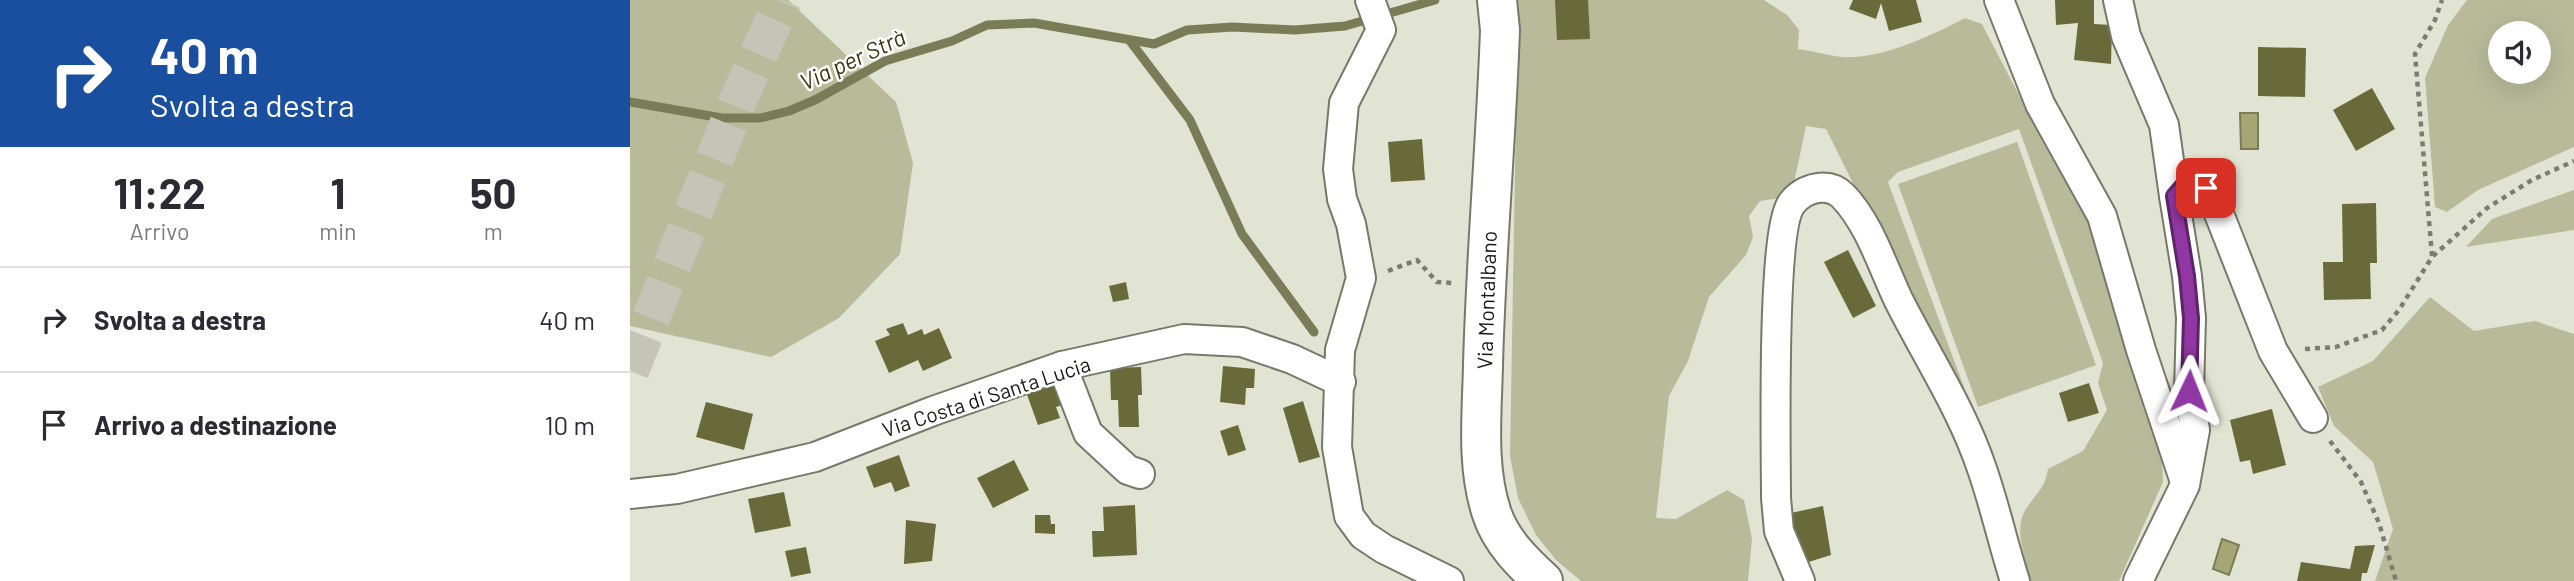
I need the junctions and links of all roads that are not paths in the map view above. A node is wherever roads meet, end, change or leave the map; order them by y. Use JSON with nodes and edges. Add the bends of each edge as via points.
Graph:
{"nodes":[{"id":1,"x":1370,"y":0,"type":"edge"},
{"id":2,"x":1497,"y":0,"type":"edge"},
{"id":3,"x":1986,"y":0,"type":"edge"},
{"id":4,"x":2118,"y":0,"type":"edge"},
{"id":5,"x":2003,"y":12,"type":"edge"},
{"id":6,"x":2174,"y":196,"type":"junction"},
{"id":7,"x":1062,"y":366,"type":"junction"},
{"id":8,"x":1341,"y":382,"type":"junction"},
{"id":9,"x":2313,"y":418,"type":"road end"},
{"id":10,"x":1140,"y":474,"type":"dead end"},
{"id":11,"x":2185,"y":485,"type":"junction"},
{"id":12,"x":630,"y":494,"type":"edge"},
{"id":13,"x":1448,"y":581,"type":"edge"},
{"id":14,"x":1542,"y":581,"type":"edge"},
{"id":15,"x":1800,"y":581,"type":"edge"},
{"id":16,"x":2015,"y":581,"type":"edge"},
{"id":17,"x":2138,"y":581,"type":"edge"}],
"edges":[{"from":1,"to":8,"type":"street","via":[[1381,30],[1344,103],[1338,169],[1361,278],[1340,350]]},
{"from":2,"to":14,"type":"street","name":"Via Montalbano","via":[[1499,68],[1484,325],[1483,471],[1500,531],[1518,558]]},
{"from":3,"to":5,"type":"street"},
{"from":4,"to":6,"type":"street","via":[[2126,36],[2164,125]]},
{"from":5,"to":11,"type":"street","via":[[2040,104],[2102,216]]},
{"from":6,"to":9,"type":"street","via":[[2181,185],[2190,182],[2210,192],[2273,351]]},
{"from":6,"to":11,"type":"street","via":[[2191,318],[2189,391],[2195,430]]},
{"from":7,"to":8,"type":"street","name":"Via Costa di Santa Lucia","via":[[1184,339],[1242,342]]},
{"from":7,"to":10,"type":"street","via":[[1088,433],[1128,470]]},
{"from":7,"to":12,"type":"street","name":"Via Costa di Santa Lucia","via":[[815,457],[677,489]]},
{"from":8,"to":13,"type":"street","via":[[1337,447],[1349,516],[1363,535],[1384,549]]},
{"from":11,"to":17,"type":"street"},
{"from":15,"to":16,"type":"street","via":[[1779,531],[1776,498],[1779,253],[1790,205],[1819,187],[1841,194],[1861,220],[1959,415],[1982,468]]}]}
